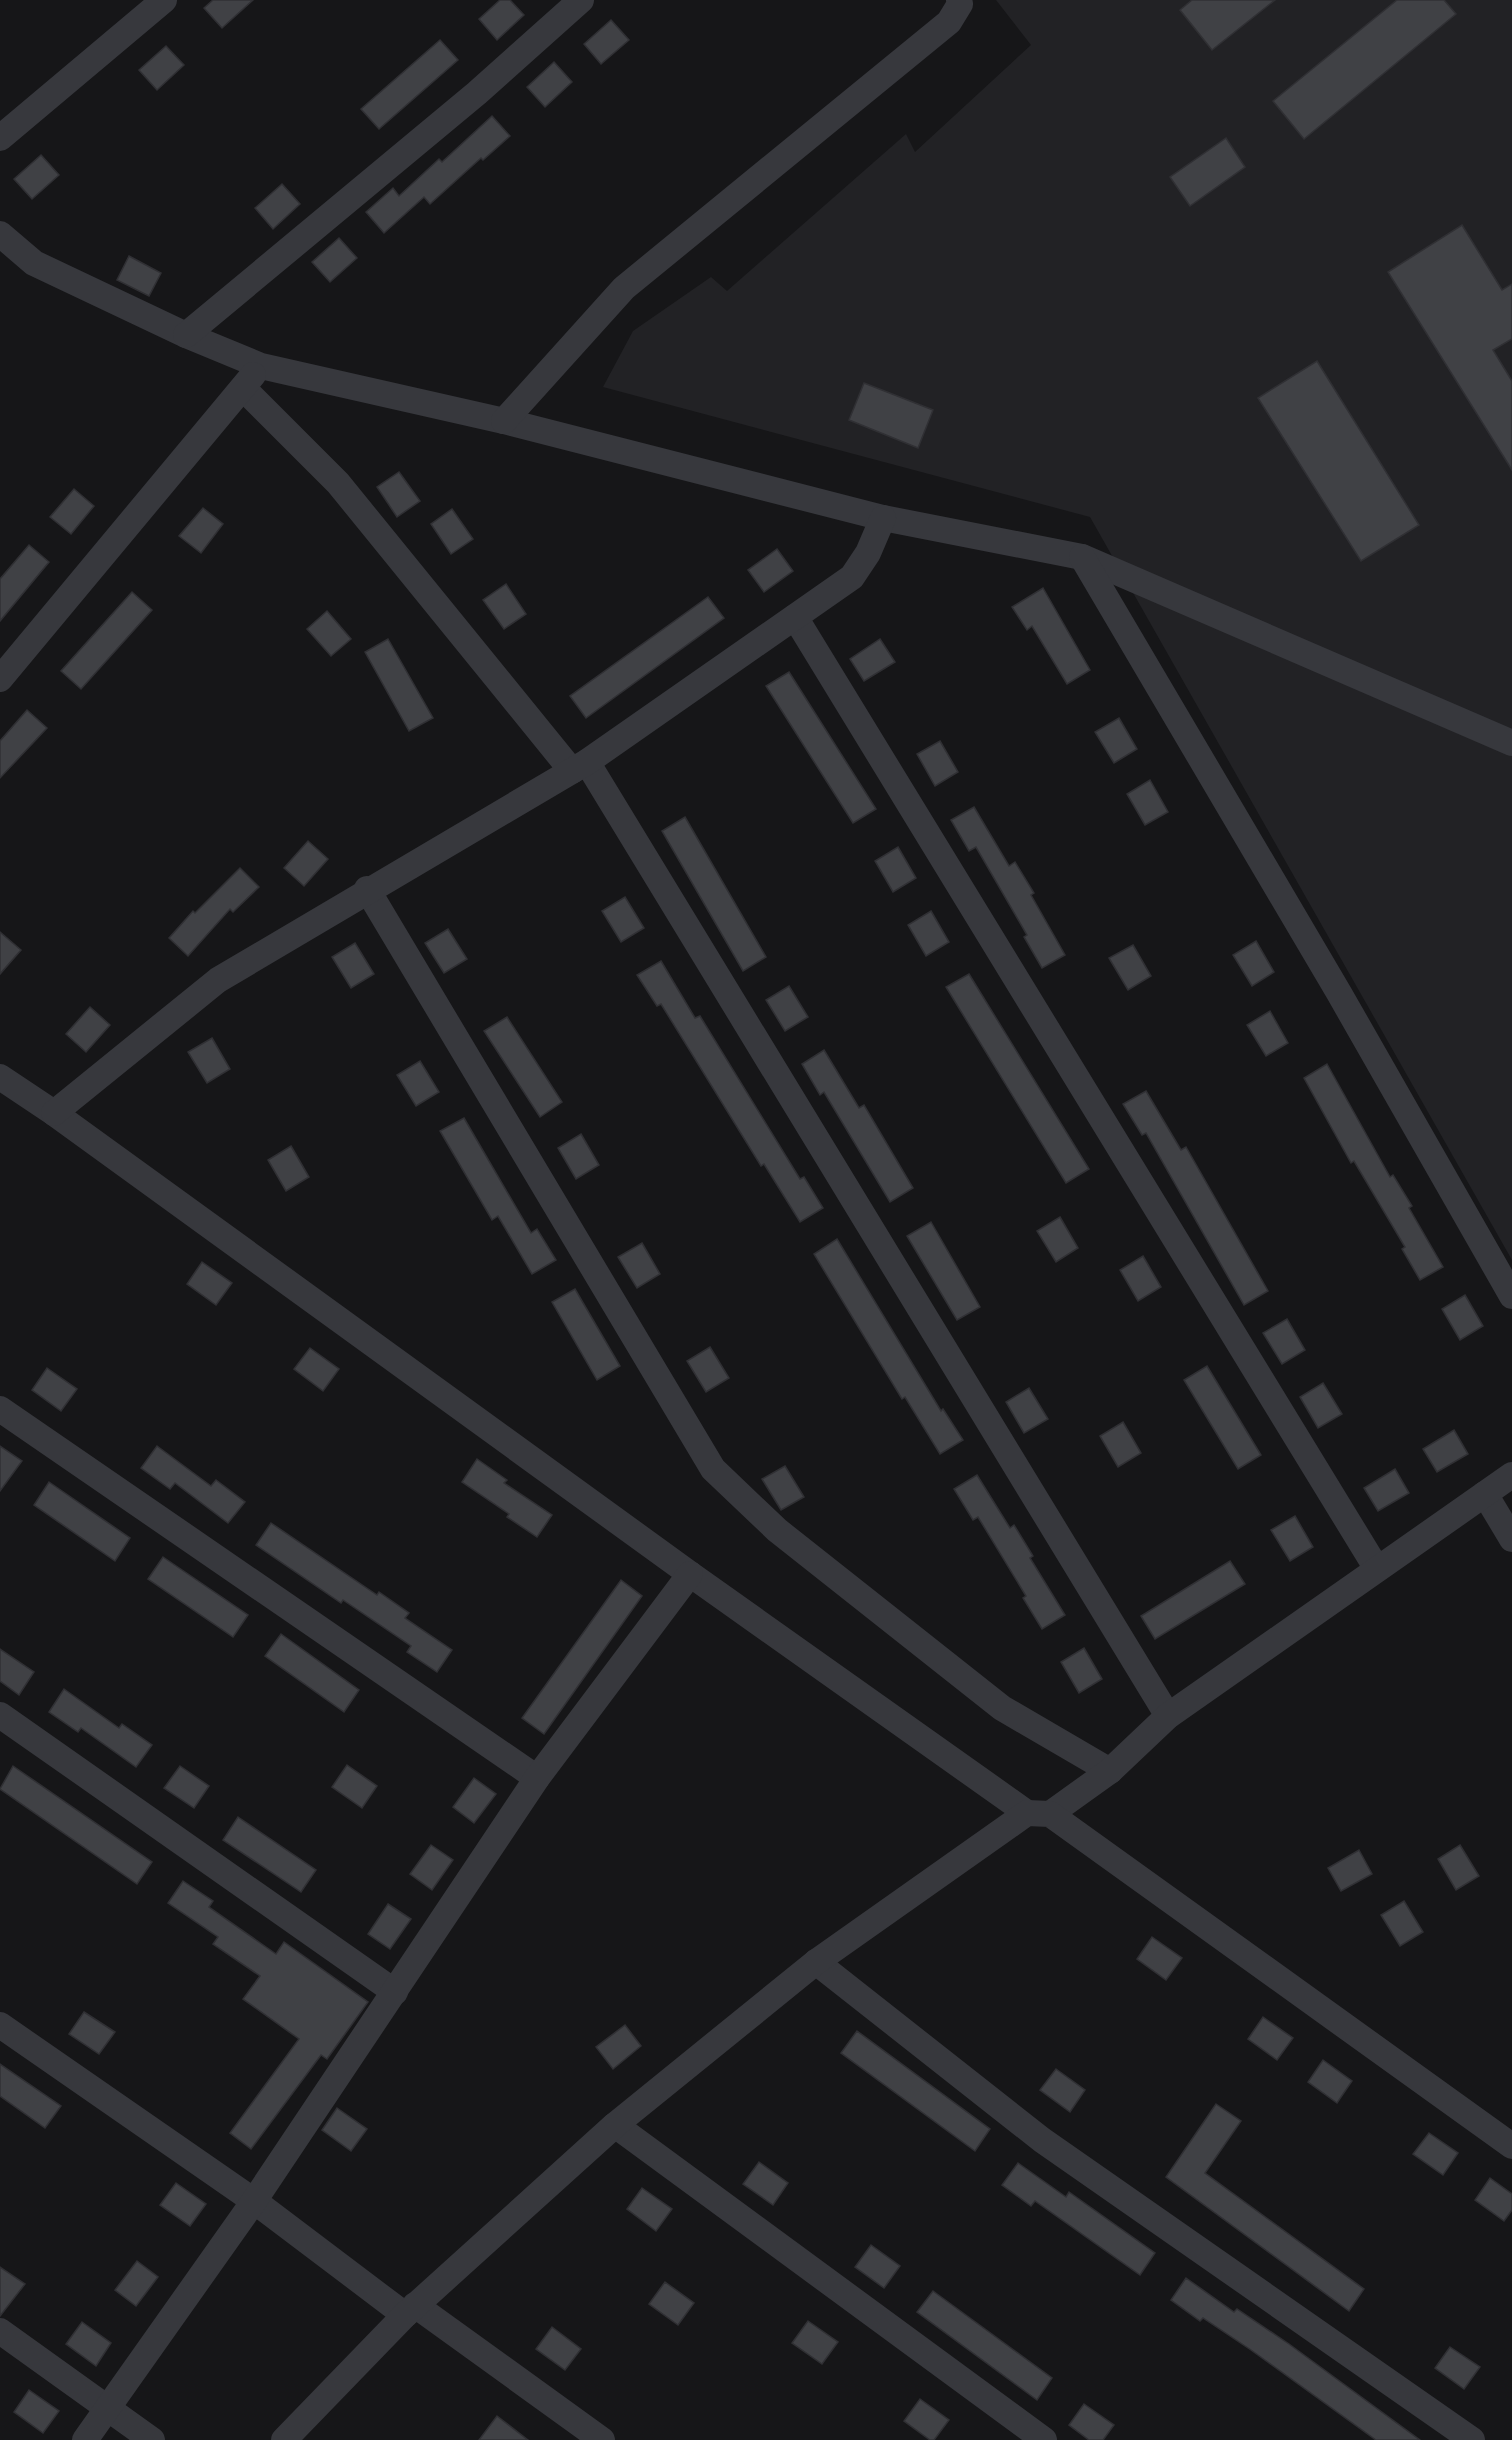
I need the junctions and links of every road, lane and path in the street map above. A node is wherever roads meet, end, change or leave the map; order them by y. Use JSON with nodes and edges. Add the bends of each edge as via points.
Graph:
{"nodes":[{"id":1,"x":164,"y":0,"type":"edge"},
{"id":2,"x":581,"y":0,"type":"edge"},
{"id":3,"x":959,"y":0,"type":"edge"},
{"id":4,"x":0,"y":138,"type":"edge"},
{"id":5,"x":0,"y":234,"type":"edge"},
{"id":6,"x":186,"y":335,"type":"junction"},
{"id":7,"x":261,"y":366,"type":"junction"},
{"id":8,"x":243,"y":388,"type":"junction"},
{"id":9,"x":504,"y":421,"type":"junction"},
{"id":10,"x":883,"y":518,"type":"junction"},
{"id":11,"x":1082,"y":558,"type":"junction"},
{"id":12,"x":795,"y":616,"type":"junction"},
{"id":13,"x":0,"y":679,"type":"edge"},
{"id":14,"x":1512,"y":742,"type":"edge"},
{"id":15,"x":579,"y":766,"type":"junction"},
{"id":16,"x":367,"y":889,"type":"junction"},
{"id":17,"x":0,"y":1077,"type":"edge"},
{"id":18,"x":54,"y":1113,"type":"junction"},
{"id":19,"x":1512,"y":1296,"type":"edge"},
{"id":20,"x":0,"y":1409,"type":"edge"},
{"id":21,"x":1512,"y":1475,"type":"edge"},
{"id":22,"x":1485,"y":1494,"type":"junction"},
{"id":23,"x":1512,"y":1539,"type":"edge"},
{"id":24,"x":1377,"y":1569,"type":"junction"},
{"id":25,"x":690,"y":1574,"type":"junction"},
{"id":26,"x":0,"y":1714,"type":"edge"},
{"id":27,"x":1168,"y":1716,"type":"junction"},
{"id":28,"x":1110,"y":1771,"type":"junction"},
{"id":29,"x":537,"y":1778,"type":"junction"},
{"id":30,"x":1038,"y":1813,"type":"junction"},
{"id":31,"x":816,"y":1962,"type":"junction"},
{"id":32,"x":395,"y":1992,"type":"junction"},
{"id":33,"x":0,"y":2025,"type":"edge"},
{"id":34,"x":615,"y":2125,"type":"junction"},
{"id":35,"x":1512,"y":2146,"type":"edge"},
{"id":36,"x":254,"y":2200,"type":"junction"},
{"id":37,"x":410,"y":2310,"type":"junction"},
{"id":38,"x":0,"y":2331,"type":"edge"},
{"id":39,"x":107,"y":2407,"type":"junction"},
{"id":40,"x":85,"y":2440,"type":"edge"},
{"id":41,"x":152,"y":2440,"type":"edge"},
{"id":42,"x":284,"y":2440,"type":"edge"},
{"id":43,"x":602,"y":2440,"type":"edge"},
{"id":44,"x":1044,"y":2440,"type":"edge"},
{"id":45,"x":1472,"y":2440,"type":"edge"}],
"edges":[{"from":1,"to":4,"type":"street"},
{"from":2,"to":6,"type":"street","via":[[477,93]]},
{"from":3,"to":9,"type":"street","via":[[949,22],[624,288]]},
{"from":5,"to":6,"type":"street","via":[[34,263]]},
{"from":6,"to":7,"type":"street"},
{"from":7,"to":8,"type":"street"},
{"from":7,"to":9,"type":"street"},
{"from":8,"to":13,"type":"street"},
{"from":8,"to":15,"type":"street","via":[[338,483]]},
{"from":9,"to":10,"type":"street"},
{"from":10,"to":11,"type":"street"},
{"from":10,"to":12,"type":"street","via":[[868,553],[852,577]]},
{"from":11,"to":14,"type":"street"},
{"from":11,"to":19,"type":"street","via":[[1339,993]]},
{"from":12,"to":15,"type":"street"},
{"from":12,"to":24,"type":"street"},
{"from":15,"to":16,"type":"street"},
{"from":15,"to":27,"type":"street"},
{"from":16,"to":18,"type":"street","via":[[218,980]]},
{"from":16,"to":28,"type":"street","via":[[713,1469],[777,1530],[1002,1708]]},
{"from":17,"to":18,"type":"street"},
{"from":18,"to":25,"type":"street"},
{"from":20,"to":29,"type":"street"},
{"from":21,"to":22,"type":"street"},
{"from":22,"to":23,"type":"street"},
{"from":22,"to":24,"type":"street"},
{"from":24,"to":27,"type":"street"},
{"from":25,"to":29,"type":"street"},
{"from":25,"to":30,"type":"street"},
{"from":26,"to":32,"type":"street"},
{"from":27,"to":28,"type":"street"},
{"from":28,"to":30,"type":"street"},
{"from":29,"to":32,"type":"street"},
{"from":30,"to":31,"type":"street"},
{"from":30,"to":35,"type":"street"},
{"from":31,"to":34,"type":"street"},
{"from":31,"to":45,"type":"street","via":[[1042,2140]]},
{"from":32,"to":36,"type":"street"},
{"from":33,"to":36,"type":"street"},
{"from":34,"to":37,"type":"street"},
{"from":34,"to":44,"type":"street"},
{"from":36,"to":37,"type":"street"},
{"from":36,"to":39,"type":"street"},
{"from":37,"to":42,"type":"street"},
{"from":37,"to":43,"type":"street"},
{"from":38,"to":39,"type":"street"},
{"from":39,"to":40,"type":"street"},
{"from":39,"to":41,"type":"street"}]}
